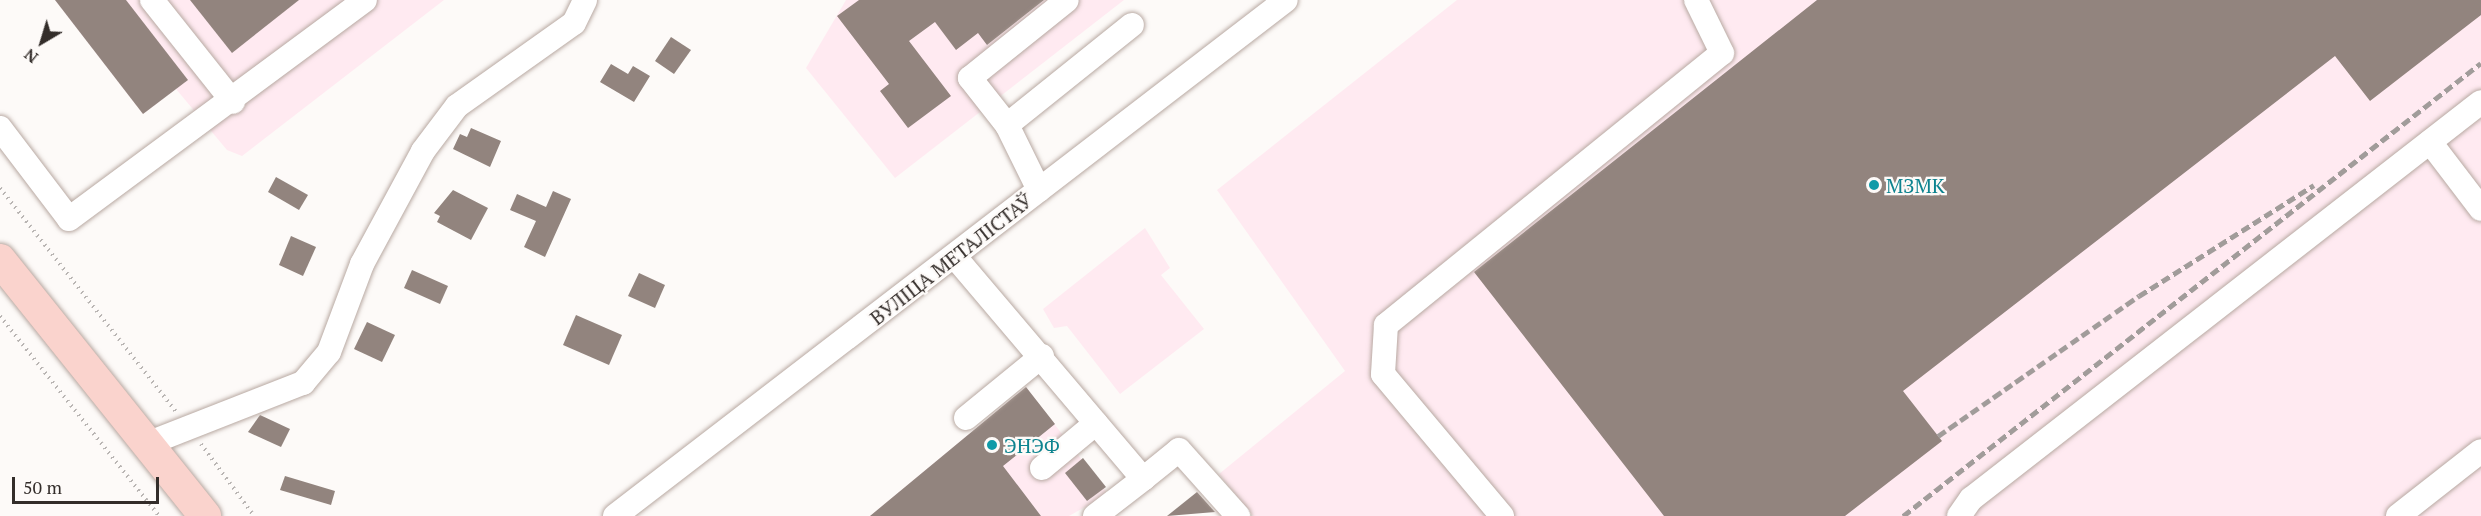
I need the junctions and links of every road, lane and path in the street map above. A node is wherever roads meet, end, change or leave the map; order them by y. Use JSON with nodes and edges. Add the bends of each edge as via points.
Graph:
{"nodes":[{"id":1,"x":152,"y":0,"type":"edge"},
{"id":2,"x":365,"y":0,"type":"edge"},
{"id":3,"x":585,"y":0,"type":"edge"},
{"id":4,"x":1067,"y":0,"type":"edge"},
{"id":5,"x":1286,"y":0,"type":"edge"},
{"id":6,"x":1696,"y":0,"type":"edge"},
{"id":7,"x":1132,"y":25,"type":"dead end"},
{"id":8,"x":233,"y":102,"type":"junction"},
{"id":9,"x":2481,"y":102,"type":"edge"},
{"id":10,"x":1007,"y":125,"type":"junction"},
{"id":11,"x":0,"y":128,"type":"edge"},
{"id":12,"x":2430,"y":142,"type":"junction"},
{"id":13,"x":0,"y":188,"type":"edge"},
{"id":14,"x":1039,"y":190,"type":"junction"},
{"id":15,"x":2481,"y":209,"type":"edge"},
{"id":16,"x":955,"y":257,"type":"junction"},
{"id":17,"x":0,"y":260,"type":"edge"},
{"id":18,"x":0,"y":316,"type":"edge"},
{"id":19,"x":1042,"y":356,"type":"junction"},
{"id":20,"x":966,"y":418,"type":"dead end"},
{"id":21,"x":1096,"y":423,"type":"junction"},
{"id":22,"x":187,"y":426,"type":"junction"},
{"id":23,"x":147,"y":444,"type":"junction"},
{"id":24,"x":2481,"y":451,"type":"edge"},
{"id":25,"x":1042,"y":468,"type":"dead end"},
{"id":26,"x":1143,"y":478,"type":"junction"},
{"id":27,"x":159,"y":516,"type":"edge"},
{"id":28,"x":205,"y":516,"type":"edge"},
{"id":29,"x":254,"y":516,"type":"edge"},
{"id":30,"x":615,"y":516,"type":"edge"},
{"id":31,"x":1095,"y":516,"type":"edge"},
{"id":32,"x":1238,"y":516,"type":"edge"},
{"id":33,"x":1502,"y":516,"type":"edge"},
{"id":34,"x":1959,"y":516,"type":"edge"},
{"id":35,"x":2398,"y":516,"type":"edge"}],
"edges":[{"from":1,"to":8,"type":"street"},
{"from":2,"to":8,"type":"street"},
{"from":3,"to":22,"type":"street","via":[[574,22],[457,106],[423,151],[362,264],[329,352],[303,383]]},
{"from":4,"to":10,"type":"street","via":[[970,78]]},
{"from":5,"to":14,"type":"street","name":"ВУЛІЦА МЕТАЛІСТАЎ"},
{"from":6,"to":33,"type":"street","via":[[1722,52],[1386,325],[1383,374]]},
{"from":7,"to":10,"type":"street"},
{"from":8,"to":11,"type":"street","via":[[202,119],[69,219]]},
{"from":9,"to":12,"type":"street"},
{"from":10,"to":14,"type":"street"},
{"from":12,"to":15,"type":"street"},
{"from":12,"to":34,"type":"street","via":[[1971,499]]},
{"from":13,"to":22,"type":"path"},
{"from":14,"to":16,"type":"street","name":"ВУЛІЦА МЕТАЛІСТАЎ"},
{"from":16,"to":19,"type":"street"},
{"from":16,"to":30,"type":"street","name":"ВУЛІЦА МЕТАЛІСТАЎ"},
{"from":17,"to":23,"type":"main road"},
{"from":18,"to":27,"type":"path"},
{"from":19,"to":20,"type":"street"},
{"from":19,"to":21,"type":"street"},
{"from":21,"to":25,"type":"street"},
{"from":21,"to":26,"type":"street"},
{"from":22,"to":23,"type":"street"},
{"from":22,"to":29,"type":"path"},
{"from":23,"to":28,"type":"main road"},
{"from":24,"to":35,"type":"street"},
{"from":26,"to":31,"type":"street"},
{"from":26,"to":32,"type":"street","via":[[1179,450]]}]}
